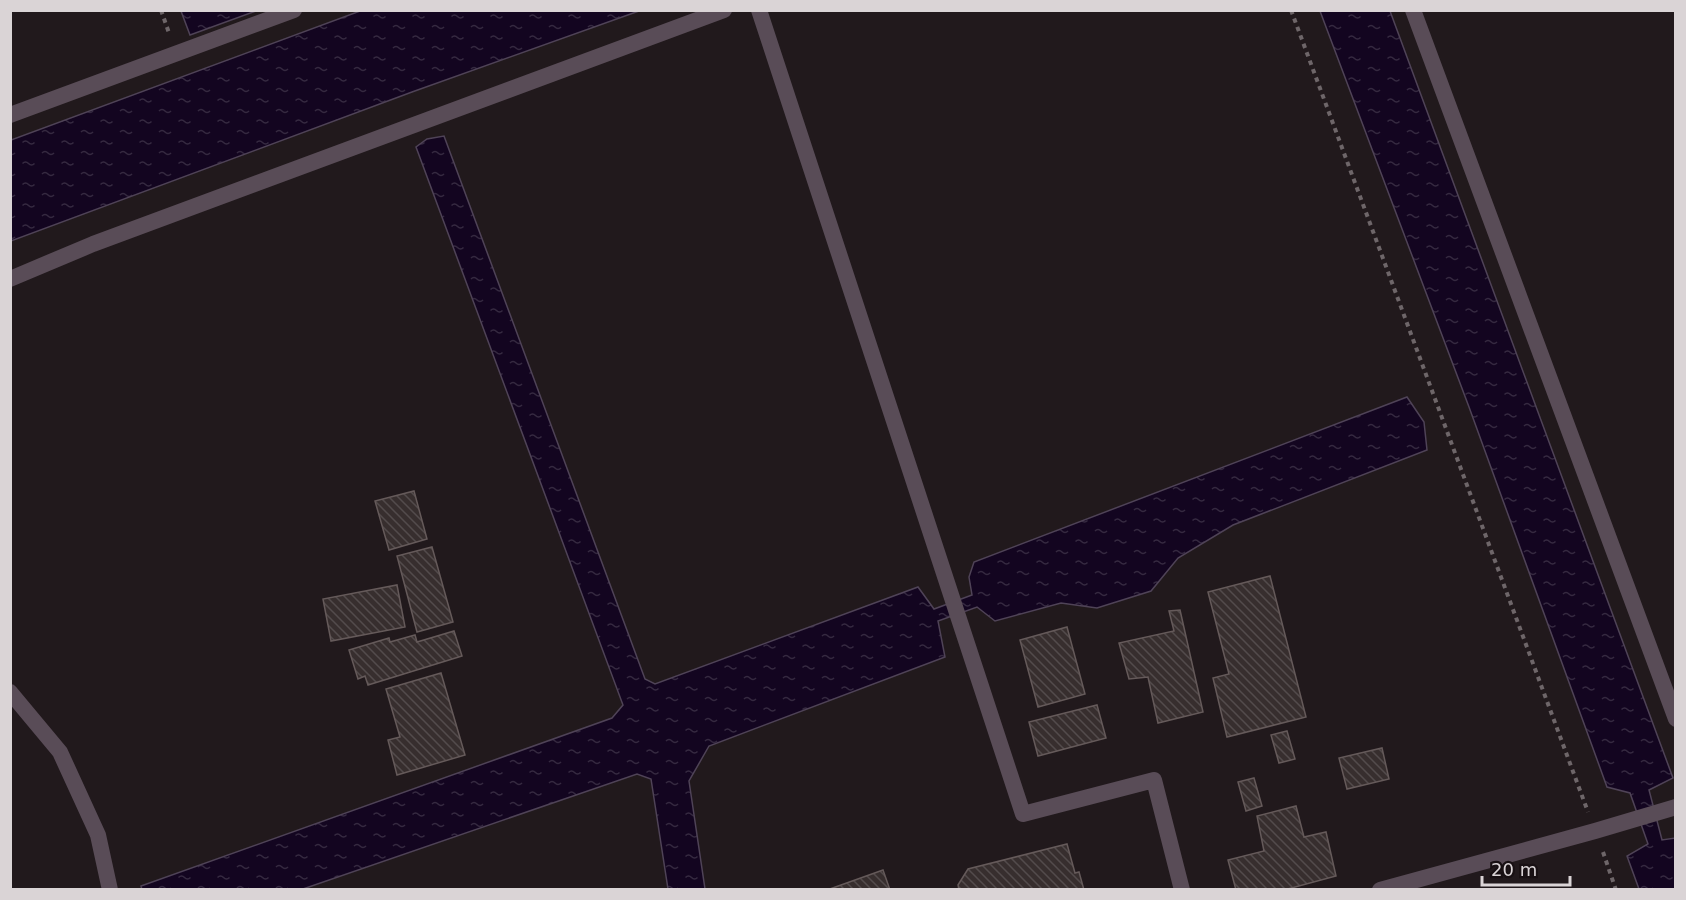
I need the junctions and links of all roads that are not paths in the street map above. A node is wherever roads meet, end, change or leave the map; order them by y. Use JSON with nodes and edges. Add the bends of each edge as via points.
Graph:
{"nodes":[{"id":1,"x":294,"y":10,"type":"edge"},
{"id":2,"x":724,"y":10,"type":"edge"},
{"id":3,"x":759,"y":10,"type":"edge"},
{"id":4,"x":1413,"y":10,"type":"edge"},
{"id":5,"x":10,"y":115,"type":"edge"},
{"id":6,"x":10,"y":279,"type":"edge"},
{"id":7,"x":10,"y":692,"type":"edge"},
{"id":8,"x":1676,"y":718,"type":"edge"},
{"id":9,"x":1667,"y":809,"type":"edge"},
{"id":10,"x":110,"y":890,"type":"edge"},
{"id":11,"x":1182,"y":890,"type":"edge"},
{"id":12,"x":1380,"y":890,"type":"edge"}],
"edges":[{"from":1,"to":5,"type":"street"},
{"from":2,"to":6,"type":"street","via":[[104,240]]},
{"from":3,"to":11,"type":"street","via":[[1023,814],[1154,780]]},
{"from":4,"to":8,"type":"street"},
{"from":7,"to":10,"type":"street","via":[[60,752],[98,835]]},
{"from":9,"to":12,"type":"street"}]}
